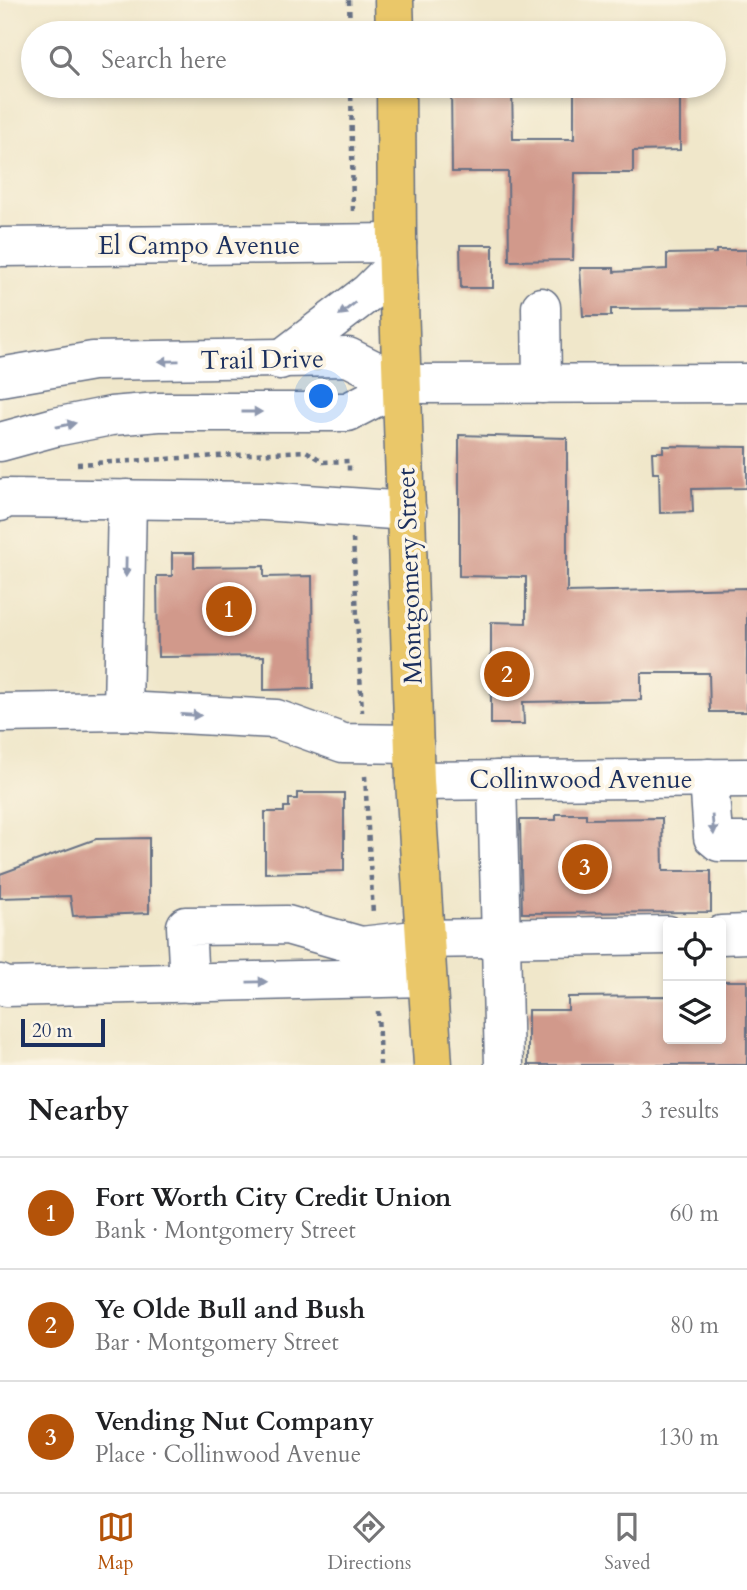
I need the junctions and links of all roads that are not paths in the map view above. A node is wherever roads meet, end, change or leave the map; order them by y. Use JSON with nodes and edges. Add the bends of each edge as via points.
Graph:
{"nodes":[{"id":1,"x":394,"y":0,"type":"edge"},
{"id":2,"x":395,"y":21,"type":"edge"},
{"id":3,"x":396,"y":98,"type":"edge"},
{"id":4,"x":0,"y":247,"type":"edge"},
{"id":5,"x":397,"y":253,"type":"junction"},
{"id":6,"x":541,"y":307,"type":"dead end"},
{"id":7,"x":281,"y":359,"type":"junction"},
{"id":8,"x":0,"y":377,"type":"edge"},
{"id":9,"x":747,"y":383,"type":"edge"},
{"id":10,"x":402,"y":384,"type":"junction"},
{"id":11,"x":542,"y":384,"type":"junction"},
{"id":12,"x":0,"y":442,"type":"edge"},
{"id":13,"x":127,"y":499,"type":"junction"},
{"id":14,"x":0,"y":502,"type":"edge"},
{"id":15,"x":407,"y":511,"type":"junction"},
{"id":16,"x":123,"y":710,"type":"junction"},
{"id":17,"x":0,"y":713,"type":"edge"},
{"id":18,"x":415,"y":762,"type":"junction"},
{"id":19,"x":709,"y":778,"type":"junction"},
{"id":20,"x":747,"y":778,"type":"edge"},
{"id":21,"x":497,"y":780,"type":"junction"},
{"id":22,"x":747,"y":842,"type":"edge"},
{"id":23,"x":747,"y":934,"type":"edge"},
{"id":24,"x":663,"y":935,"type":"edge"},
{"id":25,"x":726,"y":935,"type":"edge"},
{"id":26,"x":499,"y":938,"type":"junction"},
{"id":27,"x":423,"y":939,"type":"junction"},
{"id":28,"x":425,"y":977,"type":"junction"},
{"id":29,"x":189,"y":984,"type":"junction"},
{"id":30,"x":0,"y":985,"type":"edge"},
{"id":31,"x":433,"y":1065,"type":"edge"},
{"id":32,"x":504,"y":1065,"type":"edge"}],
"edges":[{"from":1,"to":2,"type":"main road"},
{"from":3,"to":5,"type":"main road","name":"Montgomery Street"},
{"from":4,"to":5,"type":"street","name":"El Campo Avenue","via":[[354,244]]},
{"from":5,"to":7,"type":"street","one_way":true,"via":[[369,292]]},
{"from":5,"to":10,"type":"main road","name":"Montgomery Street"},
{"from":6,"to":11,"type":"street"},
{"from":7,"to":8,"type":"street","name":"Trail Drive","one_way":true,"via":[[93,361]]},
{"from":7,"to":10,"type":"street","name":"Trail Drive","via":[[348,357]]},
{"from":9,"to":11,"type":"street"},
{"from":10,"to":11,"type":"street"},
{"from":12,"to":10,"type":"street","name":"Trail Drive","one_way":true,"via":[[66,425],[159,412],[348,412]]},
{"from":10,"to":15,"type":"main road","name":"Montgomery Street"},
{"from":13,"to":14,"type":"street","via":[[5,498]]},
{"from":13,"to":15,"type":"street","via":[[264,501]]},
{"from":13,"to":16,"type":"street","one_way":true},
{"from":15,"to":18,"type":"main road","name":"Montgomery Street"},
{"from":16,"to":17,"type":"street","name":"Collinwood Avenue"},
{"from":16,"to":18,"type":"street","name":"Collinwood Avenue","one_way":true,"via":[[276,719]]},
{"from":18,"to":21,"type":"street","name":"Collinwood Avenue"},
{"from":18,"to":27,"type":"main road","name":"Montgomery Street"},
{"from":19,"to":20,"type":"street","name":"Collinwood Avenue"},
{"from":19,"to":21,"type":"street","name":"Collinwood Avenue"},
{"from":19,"to":22,"type":"street","one_way":true,"via":[[713,837],[719,842]]},
{"from":21,"to":26,"type":"street"},
{"from":23,"to":25,"type":"street"},
{"from":24,"to":26,"type":"street"},
{"from":26,"to":27,"type":"street"},
{"from":26,"to":32,"type":"street"},
{"from":27,"to":28,"type":"main road","name":"Montgomery Street"},
{"from":27,"to":29,"type":"street","via":[[361,946],[287,925],[186,926]]},
{"from":29,"to":28,"type":"street","one_way":true},
{"from":28,"to":31,"type":"main road","name":"Montgomery Street"},
{"from":29,"to":30,"type":"street"}]}
